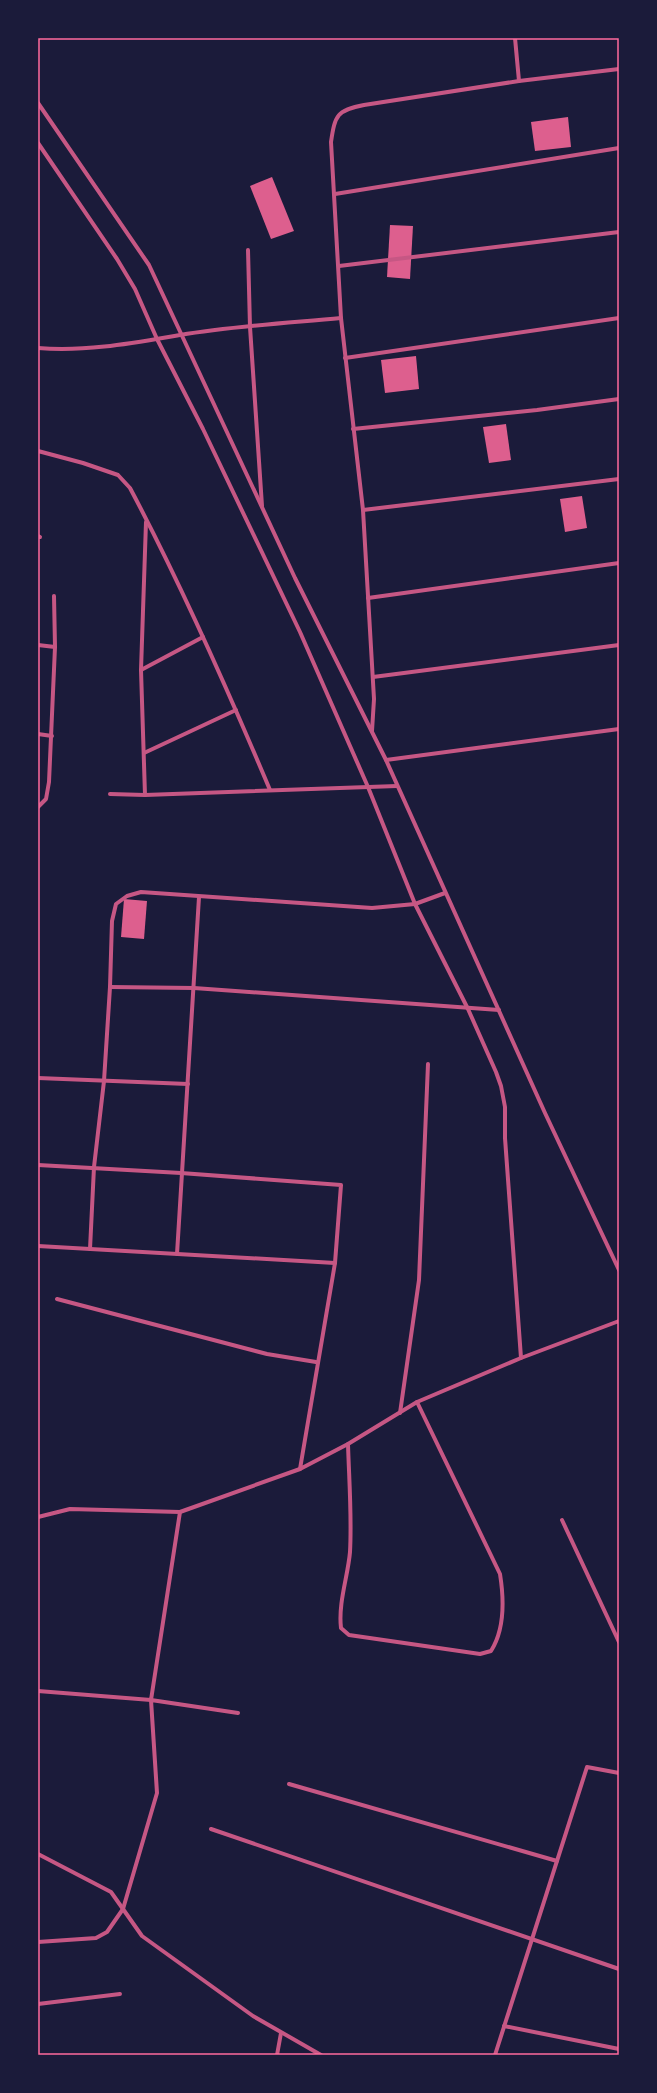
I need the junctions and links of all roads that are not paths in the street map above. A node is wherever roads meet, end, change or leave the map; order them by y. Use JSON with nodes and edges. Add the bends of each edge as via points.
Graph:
{"nodes":[{"id":1,"x":515,"y":38,"type":"edge"},
{"id":2,"x":619,"y":70,"type":"edge"},
{"id":3,"x":519,"y":81,"type":"junction"},
{"id":4,"x":38,"y":103,"type":"edge"},
{"id":5,"x":38,"y":143,"type":"edge"},
{"id":6,"x":619,"y":148,"type":"edge"},
{"id":7,"x":335,"y":194,"type":"junction"},
{"id":8,"x":619,"y":232,"type":"edge"},
{"id":9,"x":248,"y":250,"type":"dead end"},
{"id":10,"x":339,"y":266,"type":"junction"},
{"id":11,"x":340,"y":318,"type":"junction"},
{"id":12,"x":619,"y":318,"type":"edge"},
{"id":13,"x":250,"y":327,"type":"junction"},
{"id":14,"x":180,"y":335,"type":"junction"},
{"id":15,"x":157,"y":340,"type":"junction"},
{"id":16,"x":38,"y":348,"type":"edge"},
{"id":17,"x":345,"y":358,"type":"junction"},
{"id":18,"x":619,"y":399,"type":"edge"},
{"id":19,"x":353,"y":429,"type":"junction"},
{"id":20,"x":38,"y":452,"type":"edge"},
{"id":21,"x":619,"y":479,"type":"edge"},
{"id":22,"x":262,"y":509,"type":"junction"},
{"id":23,"x":363,"y":510,"type":"junction"},
{"id":24,"x":147,"y":520,"type":"junction"},
{"id":25,"x":619,"y":563,"type":"edge"},
{"id":26,"x":54,"y":596,"type":"dead end"},
{"id":27,"x":368,"y":598,"type":"junction"},
{"id":28,"x":202,"y":638,"type":"junction"},
{"id":29,"x":38,"y":645,"type":"edge"},
{"id":30,"x":619,"y":645,"type":"edge"},
{"id":31,"x":55,"y":647,"type":"junction"},
{"id":32,"x":141,"y":670,"type":"junction"},
{"id":33,"x":373,"y":677,"type":"junction"},
{"id":34,"x":236,"y":710,"type":"junction"},
{"id":35,"x":619,"y":729,"type":"edge"},
{"id":36,"x":372,"y":731,"type":"junction"},
{"id":37,"x":38,"y":734,"type":"edge"},
{"id":38,"x":52,"y":736,"type":"junction"},
{"id":39,"x":144,"y":754,"type":"junction"},
{"id":40,"x":386,"y":760,"type":"junction"},
{"id":41,"x":397,"y":786,"type":"junction"},
{"id":42,"x":368,"y":787,"type":"junction"},
{"id":43,"x":270,"y":790,"type":"junction"},
{"id":44,"x":110,"y":794,"type":"dead end"},
{"id":45,"x":145,"y":795,"type":"junction"},
{"id":46,"x":38,"y":807,"type":"edge"},
{"id":47,"x":445,"y":893,"type":"junction"},
{"id":48,"x":199,"y":897,"type":"junction"},
{"id":49,"x":415,"y":904,"type":"junction"},
{"id":50,"x":110,"y":986,"type":"junction"},
{"id":51,"x":194,"y":988,"type":"junction"},
{"id":52,"x":468,"y":1009,"type":"junction"},
{"id":53,"x":499,"y":1010,"type":"junction"},
{"id":54,"x":428,"y":1064,"type":"dead end"},
{"id":55,"x":38,"y":1078,"type":"edge"},
{"id":56,"x":104,"y":1081,"type":"junction"},
{"id":57,"x":188,"y":1084,"type":"junction"},
{"id":58,"x":38,"y":1165,"type":"edge"},
{"id":59,"x":94,"y":1167,"type":"junction"},
{"id":60,"x":181,"y":1173,"type":"junction"},
{"id":61,"x":38,"y":1246,"type":"edge"},
{"id":62,"x":90,"y":1249,"type":"junction"},
{"id":63,"x":177,"y":1254,"type":"junction"},
{"id":64,"x":335,"y":1263,"type":"junction"},
{"id":65,"x":619,"y":1270,"type":"edge"},
{"id":66,"x":57,"y":1299,"type":"dead end"},
{"id":67,"x":619,"y":1321,"type":"edge"},
{"id":68,"x":521,"y":1358,"type":"junction"},
{"id":69,"x":316,"y":1362,"type":"junction"},
{"id":70,"x":417,"y":1402,"type":"junction"},
{"id":71,"x":400,"y":1413,"type":"junction"},
{"id":72,"x":348,"y":1444,"type":"junction"},
{"id":73,"x":300,"y":1469,"type":"junction"},
{"id":74,"x":180,"y":1512,"type":"junction"},
{"id":75,"x":38,"y":1517,"type":"edge"},
{"id":76,"x":562,"y":1520,"type":"dead end"},
{"id":77,"x":619,"y":1642,"type":"edge"},
{"id":78,"x":38,"y":1691,"type":"edge"},
{"id":79,"x":151,"y":1700,"type":"junction"},
{"id":80,"x":238,"y":1713,"type":"dead end"},
{"id":81,"x":619,"y":1774,"type":"edge"},
{"id":82,"x":289,"y":1784,"type":"dead end"},
{"id":83,"x":210,"y":1829,"type":"dead end"},
{"id":84,"x":38,"y":1854,"type":"edge"},
{"id":85,"x":557,"y":1861,"type":"junction"},
{"id":86,"x":123,"y":1909,"type":"junction"},
{"id":87,"x":531,"y":1940,"type":"junction"},
{"id":88,"x":38,"y":1942,"type":"edge"},
{"id":89,"x":619,"y":1969,"type":"edge"},
{"id":90,"x":120,"y":1994,"type":"dead end"},
{"id":91,"x":38,"y":2004,"type":"edge"},
{"id":92,"x":504,"y":2026,"type":"junction"},
{"id":93,"x":282,"y":2032,"type":"junction"},
{"id":94,"x":619,"y":2048,"type":"edge"},
{"id":95,"x":277,"y":2055,"type":"edge"},
{"id":96,"x":321,"y":2055,"type":"edge"},
{"id":97,"x":495,"y":2055,"type":"edge"}],
"edges":[{"from":1,"to":3,"type":"street"},
{"from":2,"to":3,"type":"street"},
{"from":3,"to":7,"type":"street","via":[[364,104],[339,113],[334,123],[331,142]]},
{"from":4,"to":14,"type":"street","via":[[149,265]]},
{"from":5,"to":15,"type":"street","via":[[117,259],[144,309]]},
{"from":6,"to":7,"type":"street"},
{"from":7,"to":10,"type":"street"},
{"from":8,"to":10,"type":"street"},
{"from":9,"to":13,"type":"street"},
{"from":10,"to":11,"type":"street"},
{"from":11,"to":13,"type":"street"},
{"from":11,"to":17,"type":"street"},
{"from":12,"to":17,"type":"street"},
{"from":13,"to":14,"type":"street"},
{"from":13,"to":22,"type":"street"},
{"from":14,"to":15,"type":"street"},
{"from":14,"to":22,"type":"street"},
{"from":15,"to":16,"type":"street","via":[[83,348]]},
{"from":15,"to":42,"type":"street","via":[[203,429],[300,632]]},
{"from":17,"to":19,"type":"street"},
{"from":18,"to":19,"type":"street"},
{"from":19,"to":23,"type":"street"},
{"from":20,"to":24,"type":"street","via":[[118,474],[130,488]]},
{"from":21,"to":23,"type":"street"},
{"from":22,"to":36,"type":"street"},
{"from":23,"to":27,"type":"street"},
{"from":24,"to":28,"type":"street"},
{"from":24,"to":32,"type":"street"},
{"from":25,"to":27,"type":"street"},
{"from":26,"to":31,"type":"street"},
{"from":27,"to":33,"type":"street"},
{"from":28,"to":32,"type":"street"},
{"from":28,"to":34,"type":"street"},
{"from":29,"to":31,"type":"street"},
{"from":30,"to":33,"type":"street"},
{"from":31,"to":38,"type":"street"},
{"from":32,"to":39,"type":"street"},
{"from":33,"to":36,"type":"street"},
{"from":34,"to":39,"type":"street"},
{"from":34,"to":43,"type":"street"},
{"from":35,"to":40,"type":"street"},
{"from":36,"to":40,"type":"street"},
{"from":37,"to":38,"type":"street"},
{"from":38,"to":46,"type":"street","via":[[46,799]]},
{"from":39,"to":45,"type":"street"},
{"from":40,"to":41,"type":"street"},
{"from":41,"to":42,"type":"street"},
{"from":41,"to":47,"type":"street"},
{"from":42,"to":43,"type":"street"},
{"from":42,"to":49,"type":"street"},
{"from":43,"to":45,"type":"street"},
{"from":44,"to":45,"type":"street"},
{"from":47,"to":49,"type":"street"},
{"from":47,"to":53,"type":"street"},
{"from":48,"to":49,"type":"street","via":[[372,908]]},
{"from":48,"to":50,"type":"street","via":[[141,892],[127,896],[116,904],[112,921]]},
{"from":48,"to":51,"type":"street"},
{"from":49,"to":52,"type":"street"},
{"from":50,"to":51,"type":"street"},
{"from":50,"to":56,"type":"street"},
{"from":51,"to":52,"type":"street"},
{"from":51,"to":57,"type":"street"},
{"from":52,"to":53,"type":"street"},
{"from":52,"to":68,"type":"street","via":[[501,1086],[505,1107]]},
{"from":53,"to":65,"type":"street"},
{"from":54,"to":71,"type":"street","via":[[419,1280]]},
{"from":55,"to":56,"type":"street"},
{"from":56,"to":57,"type":"street"},
{"from":56,"to":59,"type":"street"},
{"from":57,"to":60,"type":"street"},
{"from":58,"to":59,"type":"street"},
{"from":59,"to":60,"type":"street"},
{"from":59,"to":62,"type":"street"},
{"from":60,"to":63,"type":"street"},
{"from":60,"to":64,"type":"street","via":[[341,1185]]},
{"from":61,"to":62,"type":"street"},
{"from":62,"to":63,"type":"street"},
{"from":63,"to":64,"type":"street"},
{"from":64,"to":69,"type":"street"},
{"from":66,"to":69,"type":"street","via":[[267,1354]]},
{"from":67,"to":68,"type":"street"},
{"from":68,"to":70,"type":"street"},
{"from":69,"to":73,"type":"street"},
{"from":70,"to":71,"type":"street"},
{"from":70,"to":72,"type":"street","via":[[500,1574],[503,1612],[497,1642],[490,1651],[480,1654],[350,1635],[341,1628],[340,1618],[351,1542]]},
{"from":71,"to":72,"type":"street"},
{"from":72,"to":73,"type":"street"},
{"from":73,"to":74,"type":"street"},
{"from":74,"to":75,"type":"street","via":[[70,1509]]},
{"from":74,"to":79,"type":"street"},
{"from":76,"to":77,"type":"street"},
{"from":78,"to":79,"type":"street"},
{"from":79,"to":80,"type":"street"},
{"from":79,"to":86,"type":"street","via":[[157,1793]]},
{"from":81,"to":85,"type":"street","via":[[587,1767]]},
{"from":82,"to":85,"type":"street"},
{"from":83,"to":87,"type":"street"},
{"from":84,"to":86,"type":"street","via":[[111,1892]]},
{"from":85,"to":87,"type":"street"},
{"from":86,"to":88,"type":"street","via":[[107,1932],[96,1938]]},
{"from":86,"to":93,"type":"street","via":[[142,1936],[253,2016]]},
{"from":87,"to":89,"type":"street"},
{"from":87,"to":92,"type":"street"},
{"from":90,"to":91,"type":"street"},
{"from":92,"to":94,"type":"street"},
{"from":92,"to":97,"type":"street"},
{"from":93,"to":95,"type":"street"},
{"from":93,"to":96,"type":"street"}]}
